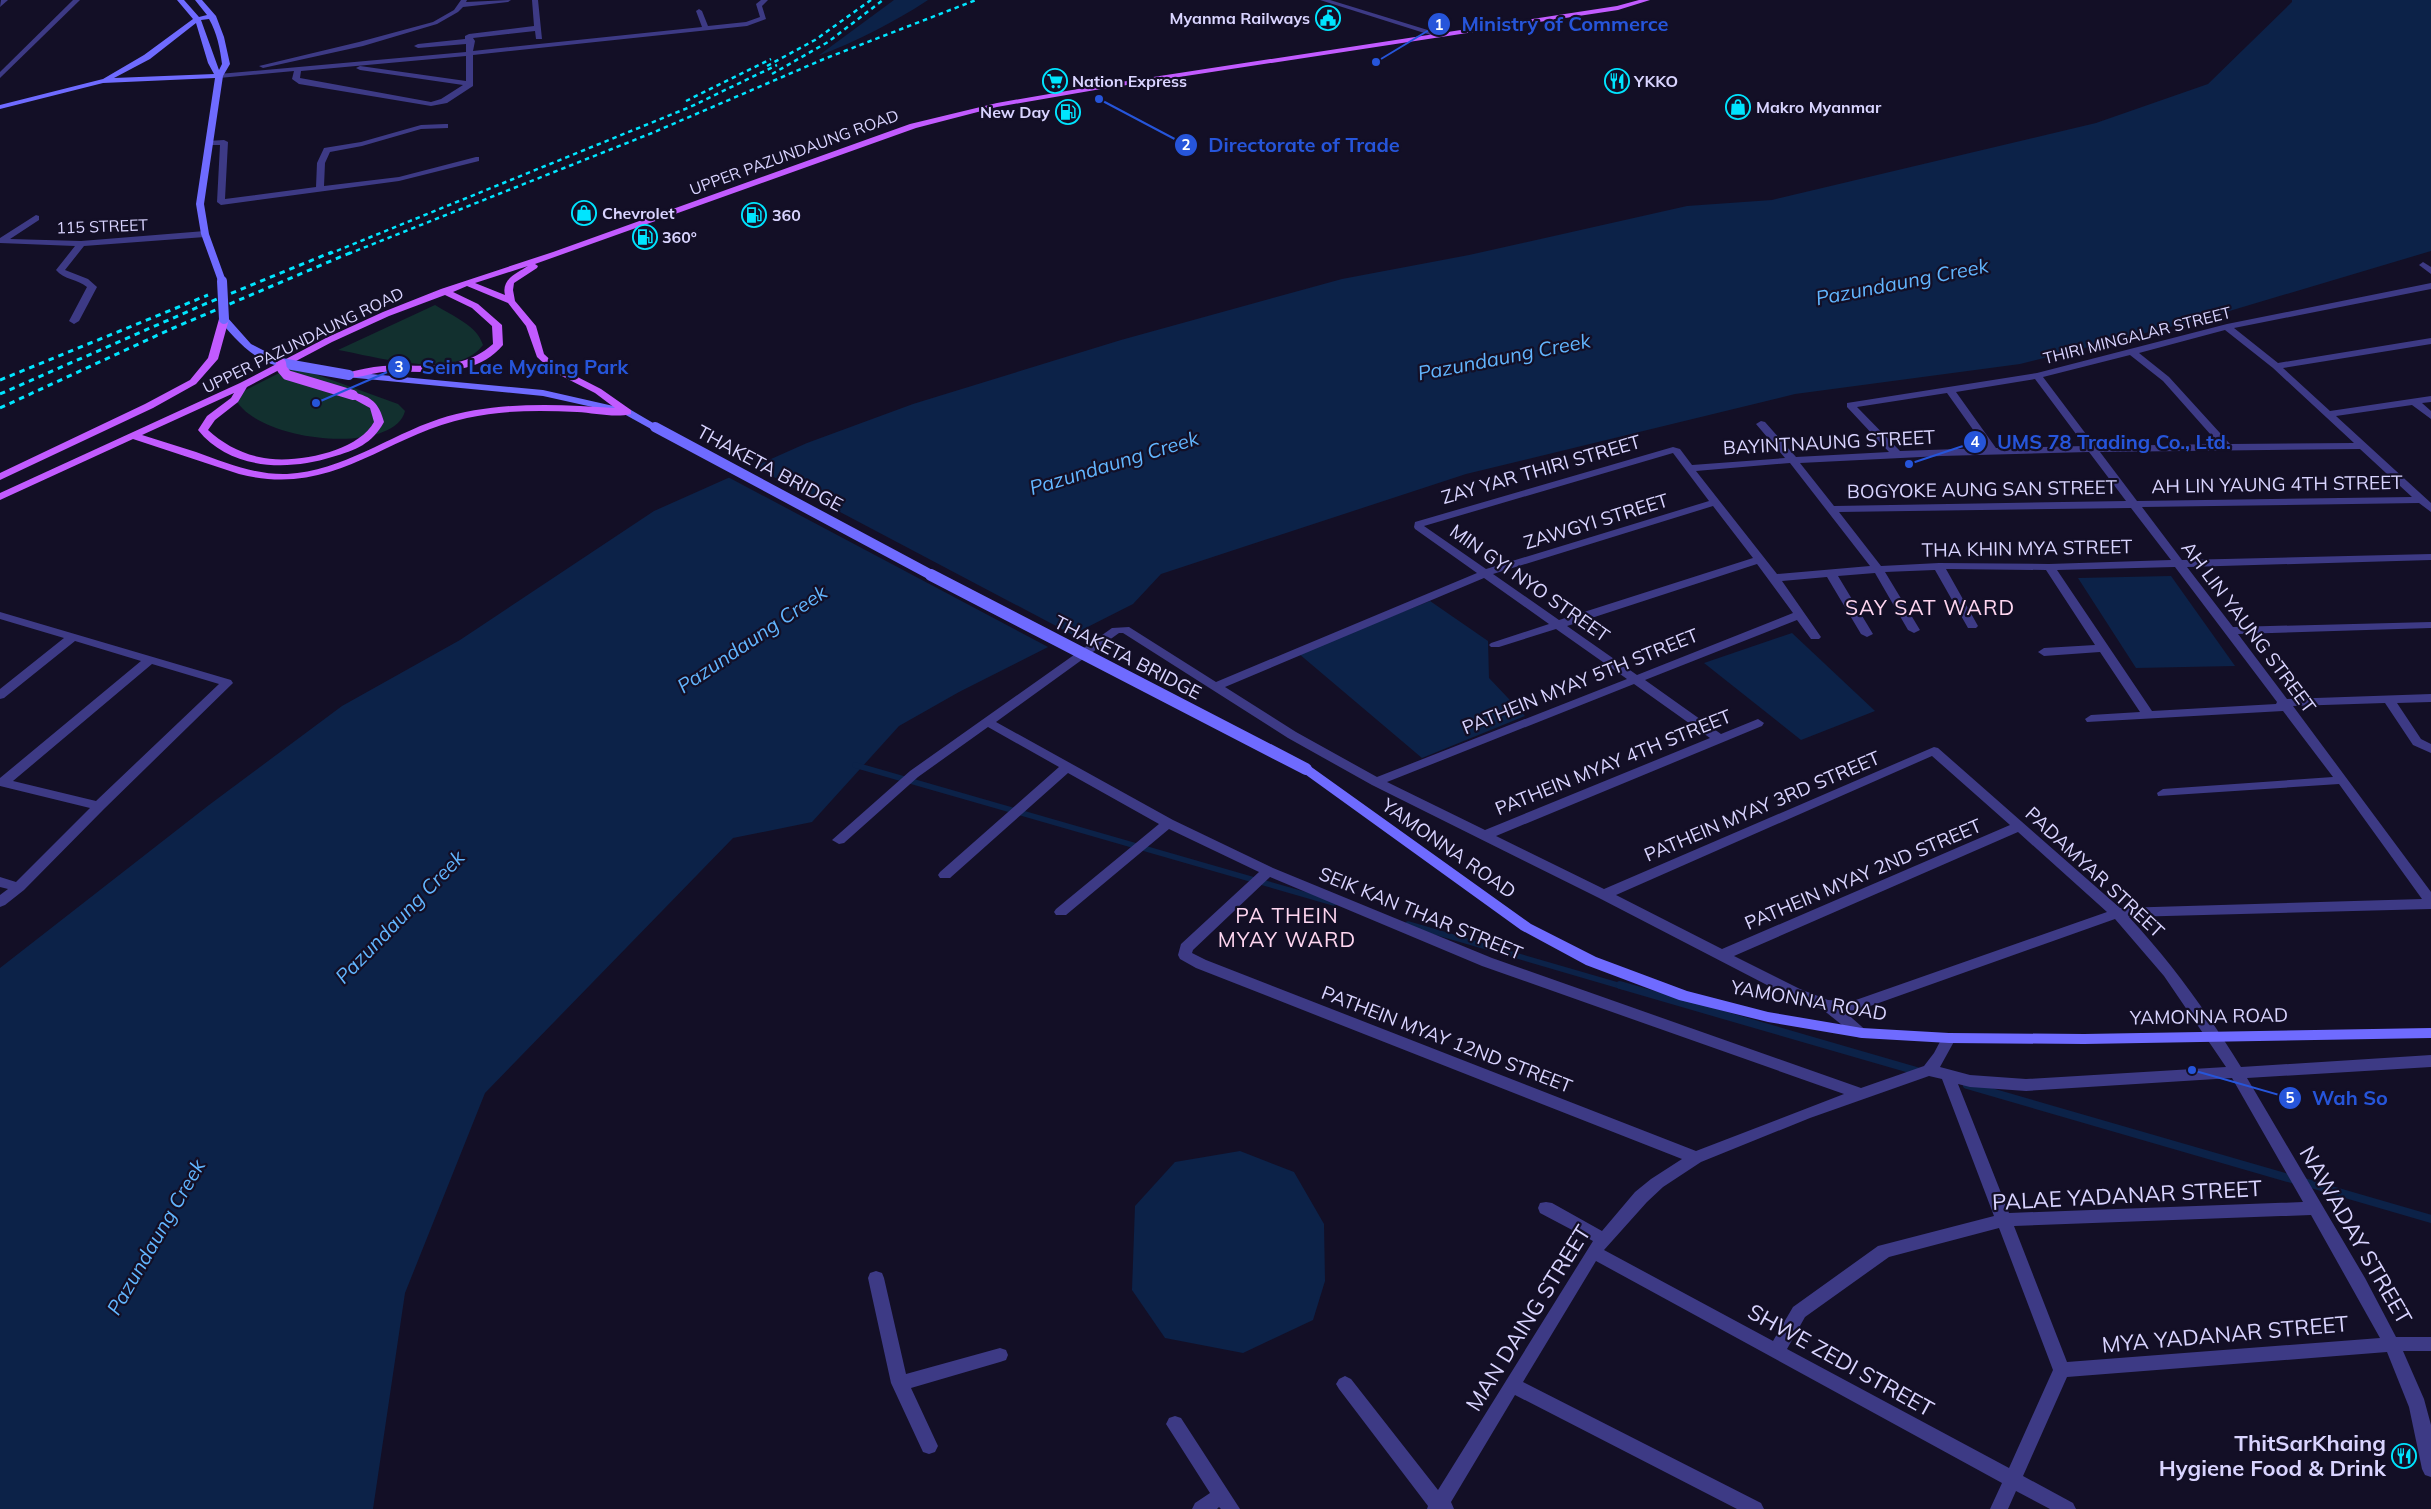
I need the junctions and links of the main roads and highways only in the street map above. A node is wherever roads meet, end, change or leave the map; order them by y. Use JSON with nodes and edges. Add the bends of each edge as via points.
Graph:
{"nodes":[{"id":1,"x":180,"y":0,"type":"edge"},
{"id":2,"x":198,"y":0,"type":"edge"},
{"id":3,"x":1647,"y":0,"type":"edge"},
{"id":4,"x":213,"y":16,"type":"junction"},
{"id":5,"x":197,"y":20,"type":"junction"},
{"id":6,"x":219,"y":76,"type":"junction"},
{"id":7,"x":103,"y":81,"type":"junction"},
{"id":8,"x":0,"y":107,"type":"edge"},
{"id":9,"x":556,"y":254,"type":"junction"},
{"id":10,"x":467,"y":283,"type":"junction"},
{"id":11,"x":444,"y":291,"type":"junction"},
{"id":12,"x":511,"y":301,"type":"junction"},
{"id":13,"x":224,"y":319,"type":"junction"},
{"id":14,"x":281,"y":362,"type":"junction"},
{"id":15,"x":349,"y":375,"type":"junction"},
{"id":16,"x":244,"y":385,"type":"junction"},
{"id":17,"x":627,"y":412,"type":"junction"},
{"id":18,"x":133,"y":436,"type":"junction"},
{"id":19,"x":0,"y":477,"type":"edge"},
{"id":20,"x":0,"y":497,"type":"edge"},
{"id":21,"x":1306,"y":770,"type":"joint"},
{"id":22,"x":2431,"y":1033,"type":"edge"}],
"edges":[{"from":1,"to":5,"type":"main road"},
{"from":2,"to":4,"type":"main road"},
{"from":3,"to":9,"type":"main road","name":"UPPER PAZUNDAUNG ROAD","via":[[1618,8],[1093,88],[956,114],[913,126]]},
{"from":4,"to":5,"type":"main road"},
{"from":4,"to":6,"type":"main road","via":[[226,64]]},
{"from":5,"to":6,"type":"main road","via":[[210,66]]},
{"from":5,"to":7,"type":"main road","via":[[147,57]]},
{"from":6,"to":7,"type":"main road"},
{"from":6,"to":13,"type":"main road","bridge":true,"via":[[200,204],[205,234],[222,281]]},
{"from":7,"to":8,"type":"main road"},
{"from":9,"to":10,"type":"main road","name":"UPPER PAZUNDAUNG ROAD"},
{"from":9,"to":12,"type":"main road","via":[[510,282]]},
{"from":10,"to":11,"type":"main road","name":"UPPER PAZUNDAUNG ROAD"},
{"from":10,"to":12,"type":"main road"},
{"from":11,"to":15,"type":"main road","via":[[475,306],[497,325],[498,345],[492,352],[455,366],[384,369]]},
{"from":11,"to":16,"type":"main road","name":"UPPER PAZUNDAUNG ROAD","via":[[329,340]]},
{"from":12,"to":17,"type":"main road","via":[[531,326],[540,355],[555,369],[598,391]]},
{"from":13,"to":14,"type":"main road","name":"THAKETA BRIDGE","via":[[238,339],[252,351]]},
{"from":13,"to":19,"type":"main road","via":[[212,358],[194,382]]},
{"from":14,"to":15,"type":"main road","name":"THAKETA BRIDGE","bridge":true},
{"from":14,"to":16,"type":"main road","bridge":true,"via":[[287,374],[372,403],[379,417],[371,436],[332,455],[293,463],[250,458],[214,442],[203,430],[211,418],[235,400]]},
{"from":15,"to":17,"type":"main road","name":"THAKETA BRIDGE","via":[[543,394]]},
{"from":16,"to":18,"type":"main road","name":"UPPER PAZUNDAUNG ROAD"},
{"from":17,"to":18,"type":"main road","via":[[502,408],[471,413],[432,425],[330,468],[286,477],[247,474]]},
{"from":17,"to":21,"type":"main road","name":"THAKETA BRIDGE","bridge":true},
{"from":18,"to":20,"type":"main road","name":"UPPER PAZUNDAUNG ROAD"},
{"from":21,"to":22,"type":"main road","name":"YAMONNA ROAD","via":[[1526,927],[1591,961],[1684,996],[1768,1017],[1862,1033],[1949,1038]]}]}
